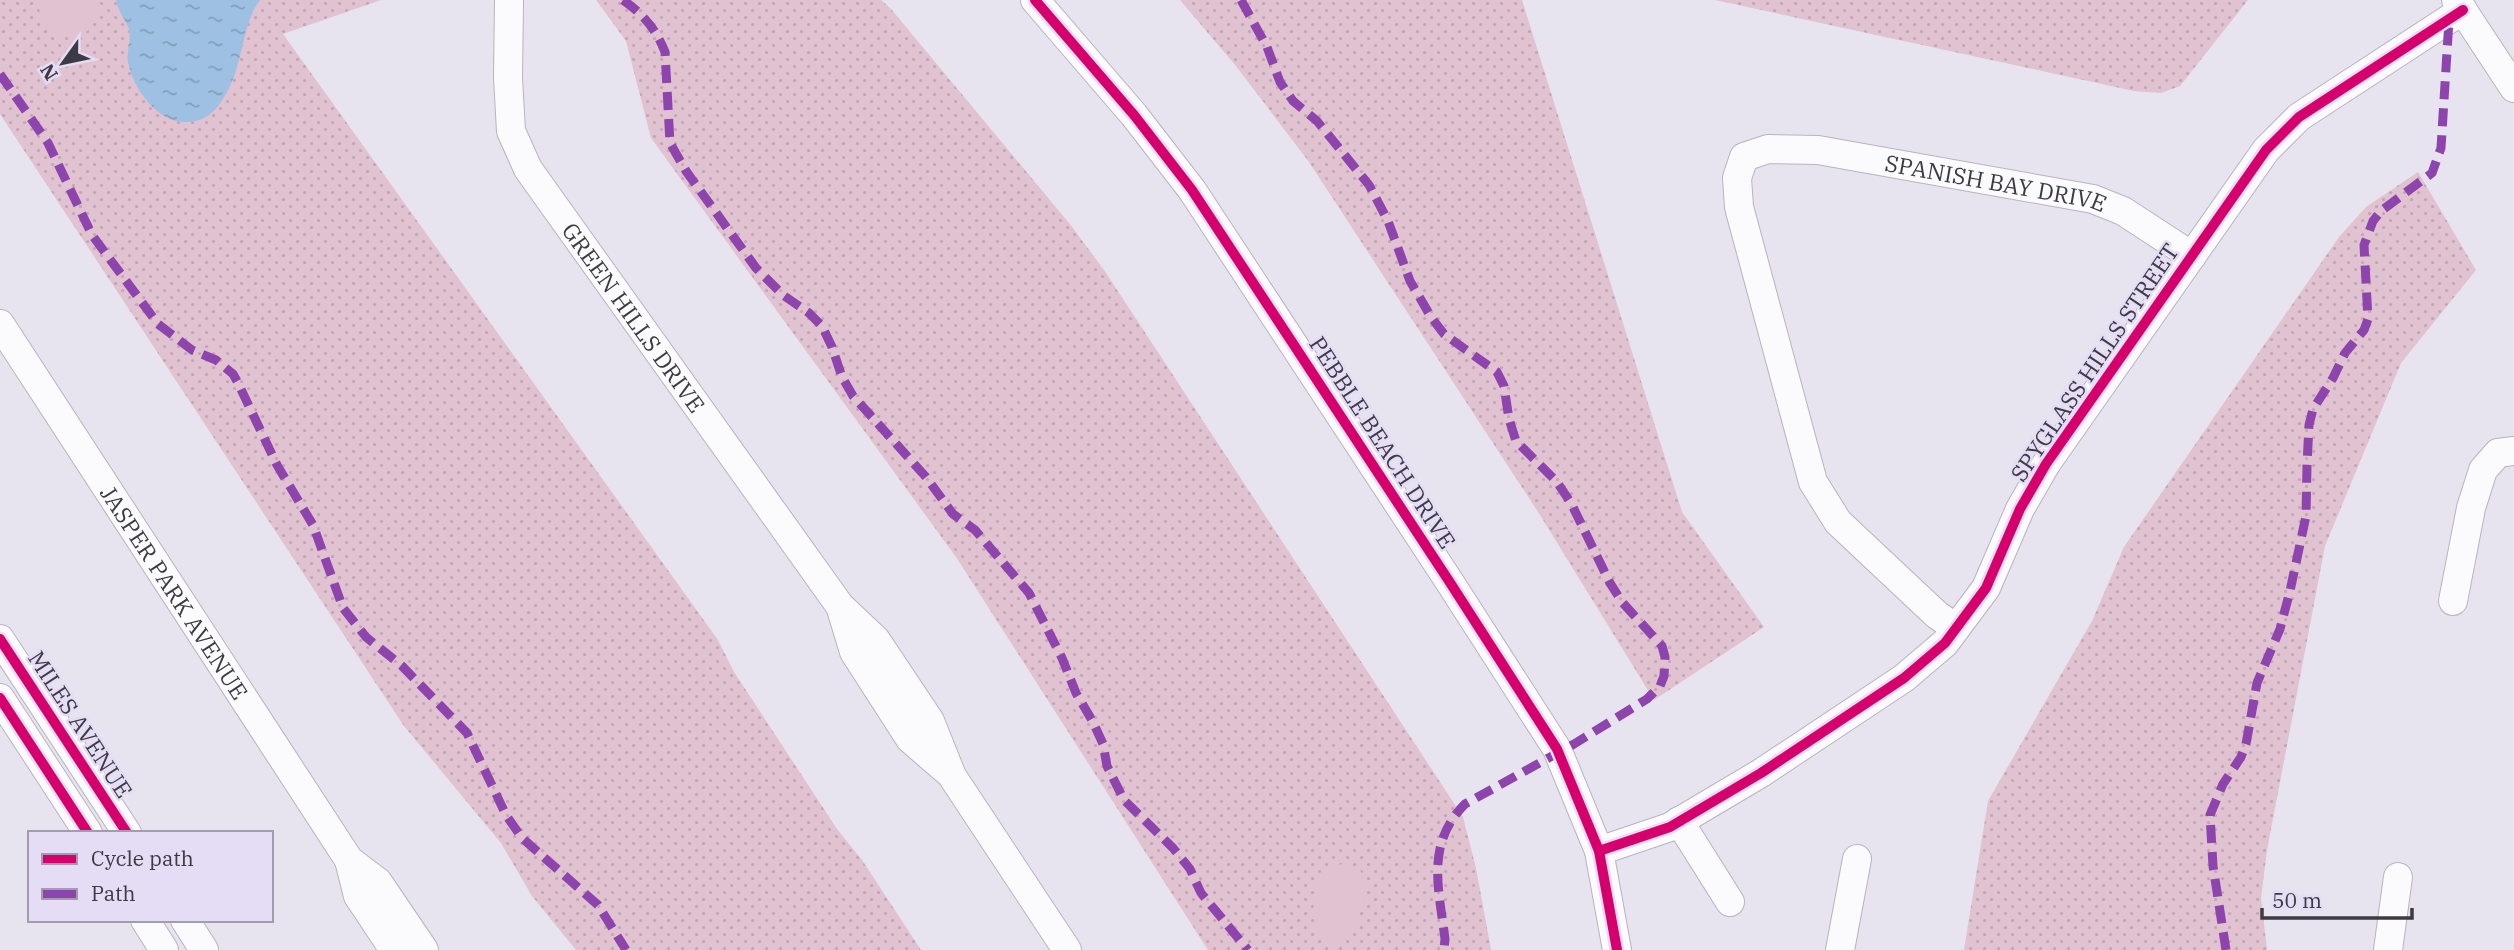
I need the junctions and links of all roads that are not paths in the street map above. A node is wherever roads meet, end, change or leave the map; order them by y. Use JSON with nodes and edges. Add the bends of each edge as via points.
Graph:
{"nodes":[{"id":1,"x":509,"y":0,"type":"edge"},
{"id":2,"x":1035,"y":0,"type":"edge"},
{"id":3,"x":2460,"y":5,"type":"edge"},
{"id":4,"x":2514,"y":88,"type":"edge"},
{"id":5,"x":2192,"y":256,"type":"junction"},
{"id":6,"x":0,"y":324,"type":"edge"},
{"id":7,"x":2514,"y":452,"type":"edge"},
{"id":8,"x":2453,"y":601,"type":"dead end"},
{"id":9,"x":1956,"y":628,"type":"junction"},
{"id":10,"x":0,"y":639,"type":"edge"},
{"id":11,"x":0,"y":698,"type":"edge"},
{"id":12,"x":1679,"y":821,"type":"junction"},
{"id":13,"x":87,"y":831,"type":"edge"},
{"id":14,"x":126,"y":831,"type":"edge"},
{"id":15,"x":1599,"y":851,"type":"junction"},
{"id":16,"x":1857,"y":859,"type":"dead end"},
{"id":17,"x":349,"y":860,"type":"junction"},
{"id":18,"x":2398,"y":877,"type":"dead end"},
{"id":19,"x":1730,"y":902,"type":"dead end"},
{"id":20,"x":146,"y":922,"type":"edge"},
{"id":21,"x":186,"y":922,"type":"edge"},
{"id":22,"x":164,"y":950,"type":"edge"},
{"id":23,"x":204,"y":950,"type":"edge"},
{"id":24,"x":394,"y":950,"type":"edge"},
{"id":25,"x":424,"y":950,"type":"edge"},
{"id":26,"x":1067,"y":950,"type":"edge"},
{"id":27,"x":1617,"y":950,"type":"edge"},
{"id":28,"x":1840,"y":950,"type":"edge"},
{"id":29,"x":2388,"y":950,"type":"edge"}],
"edges":[{"from":1,"to":26,"type":"street","name":"GREEN HILLS DRIVE","via":[[511,131],[528,169],[840,606],[876,640],[930,721],[952,776]]},
{"from":2,"to":15,"type":"street","name":"PEBBLE BEACH DRIVE","via":[[1192,190],[1557,748]]},
{"from":3,"to":4,"type":"street"},
{"from":3,"to":5,"type":"street","name":"SPYGLASS HILLS STREET","via":[[2299,117],[2266,150]]},
{"from":5,"to":9,"type":"street","name":"SPYGLASS HILLS STREET","via":[[2046,464],[2020,509],[1986,588]]},
{"from":5,"to":9,"type":"street","name":"SPANISH BAY DRIVE","via":[[2123,211],[2093,199],[1818,150],[1768,149],[1744,157],[1737,178],[1739,207],[1813,482],[1838,522]]},
{"from":6,"to":17,"type":"street","name":"JASPER PARK AVENUE"},
{"from":7,"to":8,"type":"street","via":[[2498,453],[2483,470]]},
{"from":9,"to":12,"type":"street","name":"SPYGLASS HILLS STREET","via":[[1904,678]]},
{"from":10,"to":14,"type":"street","name":"MILES AVENUE"},
{"from":11,"to":13,"type":"street"},
{"from":12,"to":15,"type":"street","name":"SPYGLASS HILLS STREET"},
{"from":12,"to":19,"type":"street"},
{"from":15,"to":27,"type":"street","name":"PEBBLE BEACH DRIVE"},
{"from":16,"to":28,"type":"street"},
{"from":17,"to":24,"type":"street","name":"JASPER PARK AVENUE","via":[[358,896]]},
{"from":17,"to":25,"type":"street","name":"JASPER PARK AVENUE","via":[[378,882]]},
{"from":18,"to":29,"type":"street"},
{"from":20,"to":22,"type":"street"},
{"from":21,"to":23,"type":"street"}]}
